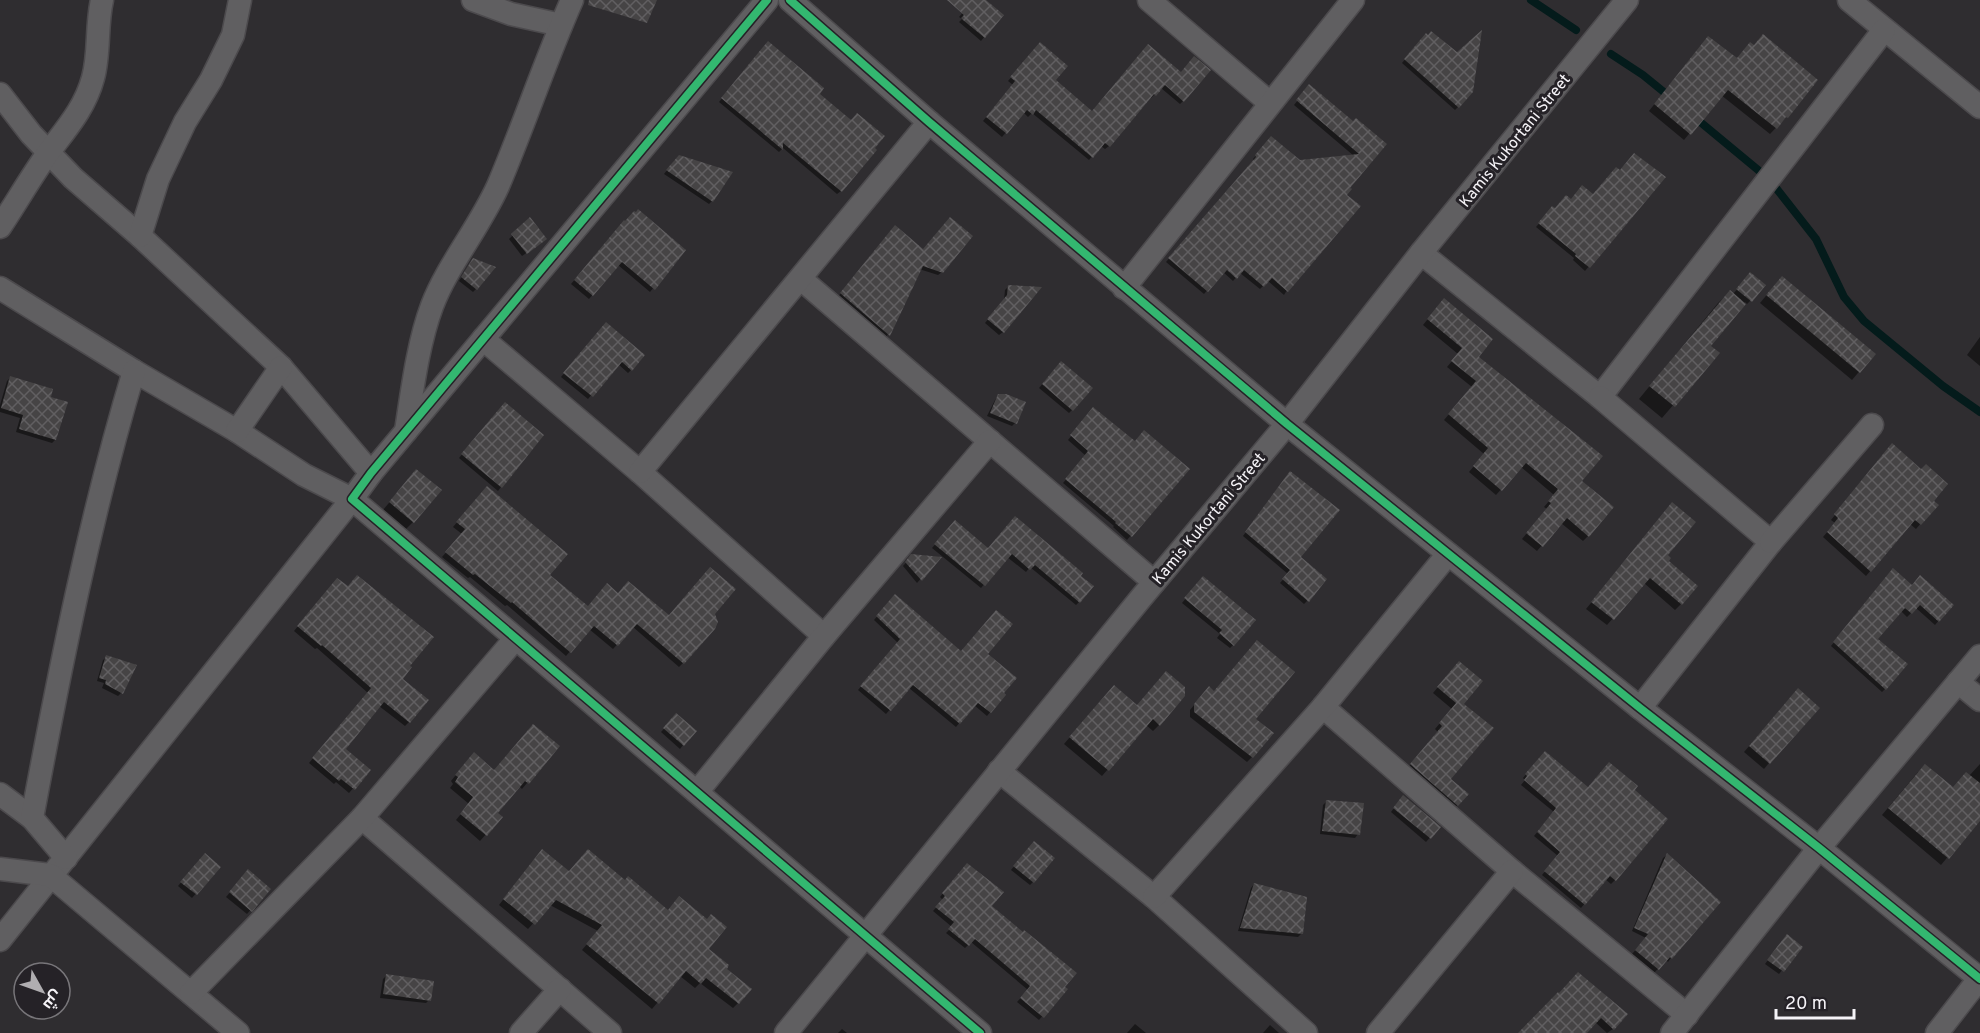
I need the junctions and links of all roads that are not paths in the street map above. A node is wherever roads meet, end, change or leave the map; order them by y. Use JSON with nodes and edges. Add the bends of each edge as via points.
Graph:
{"nodes":[{"id":1,"x":102,"y":0,"type":"edge"},
{"id":2,"x":240,"y":0,"type":"edge"},
{"id":3,"x":473,"y":0,"type":"edge"},
{"id":4,"x":572,"y":0,"type":"edge"},
{"id":5,"x":767,"y":0,"type":"edge"},
{"id":6,"x":790,"y":0,"type":"edge"},
{"id":7,"x":1149,"y":0,"type":"edge"},
{"id":8,"x":1353,"y":0,"type":"edge"},
{"id":9,"x":1628,"y":0,"type":"edge"},
{"id":10,"x":1849,"y":0,"type":"edge"},
{"id":11,"x":561,"y":25,"type":"junction"},
{"id":12,"x":1884,"y":30,"type":"junction"},
{"id":13,"x":0,"y":94,"type":"edge"},
{"id":14,"x":1270,"y":103,"type":"junction"},
{"id":15,"x":1980,"y":107,"type":"edge"},
{"id":16,"x":929,"y":122,"type":"junction"},
{"id":17,"x":48,"y":153,"type":"junction"},
{"id":18,"x":0,"y":227,"type":"edge"},
{"id":19,"x":140,"y":236,"type":"junction"},
{"id":20,"x":1421,"y":253,"type":"junction"},
{"id":21,"x":801,"y":279,"type":"junction"},
{"id":22,"x":0,"y":288,"type":"edge"},
{"id":23,"x":1124,"y":288,"type":"junction"},
{"id":24,"x":483,"y":339,"type":"junction"},
{"id":25,"x":280,"y":367,"type":"junction"},
{"id":26,"x":134,"y":371,"type":"junction"},
{"id":27,"x":1600,"y":397,"type":"junction"},
{"id":28,"x":1287,"y":424,"type":"junction"},
{"id":29,"x":1872,"y":424,"type":"dead end"},
{"id":30,"x":237,"y":431,"type":"junction"},
{"id":31,"x":405,"y":433,"type":"junction"},
{"id":32,"x":990,"y":441,"type":"junction"},
{"id":33,"x":640,"y":472,"type":"junction"},
{"id":34,"x":371,"y":473,"type":"junction"},
{"id":35,"x":352,"y":500,"type":"junction"},
{"id":36,"x":1771,"y":542,"type":"junction"},
{"id":37,"x":1448,"y":554,"type":"junction"},
{"id":38,"x":1154,"y":582,"type":"junction"},
{"id":39,"x":825,"y":636,"type":"junction"},
{"id":40,"x":515,"y":639,"type":"junction"},
{"id":41,"x":1980,"y":656,"type":"edge"},
{"id":42,"x":1958,"y":681,"type":"junction"},
{"id":43,"x":1980,"y":700,"type":"edge"},
{"id":44,"x":1323,"y":707,"type":"junction"},
{"id":45,"x":1640,"y":708,"type":"junction"},
{"id":46,"x":999,"y":771,"type":"junction"},
{"id":47,"x":697,"y":792,"type":"junction"},
{"id":48,"x":0,"y":794,"type":"edge"},
{"id":49,"x":32,"y":818,"type":"junction"},
{"id":50,"x":362,"y":818,"type":"junction"},
{"id":51,"x":1819,"y":848,"type":"junction"},
{"id":52,"x":66,"y":858,"type":"junction"},
{"id":53,"x":0,"y":869,"type":"edge"},
{"id":54,"x":1512,"y":871,"type":"junction"},
{"id":55,"x":50,"y":875,"type":"junction"},
{"id":56,"x":1154,"y":897,"type":"junction"},
{"id":57,"x":865,"y":937,"type":"junction"},
{"id":58,"x":0,"y":940,"type":"edge"},
{"id":59,"x":1980,"y":979,"type":"edge"},
{"id":60,"x":560,"y":989,"type":"junction"},
{"id":61,"x":191,"y":993,"type":"junction"},
{"id":62,"x":1687,"y":1015,"type":"junction"},
{"id":63,"x":238,"y":1033,"type":"edge"},
{"id":64,"x":521,"y":1033,"type":"edge"},
{"id":65,"x":610,"y":1033,"type":"edge"},
{"id":66,"x":786,"y":1033,"type":"edge"},
{"id":67,"x":980,"y":1033,"type":"edge"},
{"id":68,"x":1306,"y":1033,"type":"edge"},
{"id":69,"x":1378,"y":1033,"type":"edge"},
{"id":70,"x":1672,"y":1033,"type":"edge"},
{"id":71,"x":1937,"y":1033,"type":"edge"}],
"edges":[{"from":1,"to":17,"type":"street","via":[[94,76],[86,102]]},
{"from":2,"to":19,"type":"street","via":[[233,35],[158,179]]},
{"from":3,"to":11,"type":"street","via":[[511,15]]},
{"from":4,"to":11,"type":"street"},
{"from":5,"to":24,"type":"street"},
{"from":6,"to":16,"type":"street"},
{"from":7,"to":14,"type":"street"},
{"from":8,"to":14,"type":"street"},
{"from":9,"to":20,"type":"street","name":"Kamis Kukortani Street"},
{"from":10,"to":12,"type":"street"},
{"from":11,"to":31,"type":"street","via":[[495,192],[432,307]]},
{"from":12,"to":15,"type":"street"},
{"from":12,"to":27,"type":"street"},
{"from":13,"to":17,"type":"street"},
{"from":14,"to":23,"type":"street"},
{"from":16,"to":21,"type":"street"},
{"from":16,"to":23,"type":"street"},
{"from":17,"to":18,"type":"street"},
{"from":17,"to":19,"type":"street"},
{"from":19,"to":25,"type":"street"},
{"from":20,"to":27,"type":"street"},
{"from":20,"to":28,"type":"street","name":"Kamis Kukortani Street"},
{"from":21,"to":32,"type":"street"},
{"from":21,"to":33,"type":"street"},
{"from":22,"to":26,"type":"street"},
{"from":23,"to":28,"type":"street"},
{"from":24,"to":31,"type":"street"},
{"from":24,"to":33,"type":"street"},
{"from":25,"to":30,"type":"street"},
{"from":25,"to":34,"type":"street"},
{"from":26,"to":30,"type":"street"},
{"from":26,"to":49,"type":"street","via":[[67,632]]},
{"from":27,"to":36,"type":"street"},
{"from":28,"to":37,"type":"street"},
{"from":28,"to":38,"type":"street","name":"Kamis Kukortani Street"},
{"from":29,"to":36,"type":"street"},
{"from":30,"to":35,"type":"street","via":[[304,475]]},
{"from":31,"to":34,"type":"street"},
{"from":32,"to":38,"type":"street"},
{"from":32,"to":39,"type":"street"},
{"from":33,"to":39,"type":"street"},
{"from":34,"to":35,"type":"street"},
{"from":35,"to":40,"type":"street"},
{"from":35,"to":52,"type":"street"},
{"from":36,"to":45,"type":"street"},
{"from":37,"to":44,"type":"street"},
{"from":37,"to":45,"type":"street"},
{"from":38,"to":46,"type":"street","name":"Kamis Kukortani Street"},
{"from":39,"to":47,"type":"street"},
{"from":40,"to":47,"type":"street"},
{"from":40,"to":50,"type":"street"},
{"from":41,"to":42,"type":"street"},
{"from":42,"to":43,"type":"street"},
{"from":42,"to":51,"type":"street"},
{"from":44,"to":54,"type":"street"},
{"from":44,"to":56,"type":"street"},
{"from":45,"to":51,"type":"street"},
{"from":46,"to":56,"type":"street"},
{"from":46,"to":57,"type":"street","name":"Kamis Kukortani Street"},
{"from":47,"to":57,"type":"street"},
{"from":48,"to":49,"type":"street"},
{"from":49,"to":52,"type":"street"},
{"from":50,"to":60,"type":"street"},
{"from":50,"to":61,"type":"street"},
{"from":51,"to":59,"type":"street"},
{"from":51,"to":62,"type":"street"},
{"from":52,"to":55,"type":"street"},
{"from":53,"to":55,"type":"street"},
{"from":54,"to":62,"type":"street"},
{"from":54,"to":69,"type":"street"},
{"from":55,"to":58,"type":"street"},
{"from":55,"to":61,"type":"street"},
{"from":56,"to":68,"type":"street"},
{"from":57,"to":66,"type":"street","name":"Kamis Kukortani Street"},
{"from":57,"to":67,"type":"street"},
{"from":59,"to":71,"type":"street"},
{"from":60,"to":64,"type":"street"},
{"from":60,"to":65,"type":"street"},
{"from":61,"to":63,"type":"street"},
{"from":62,"to":70,"type":"street"}]}
